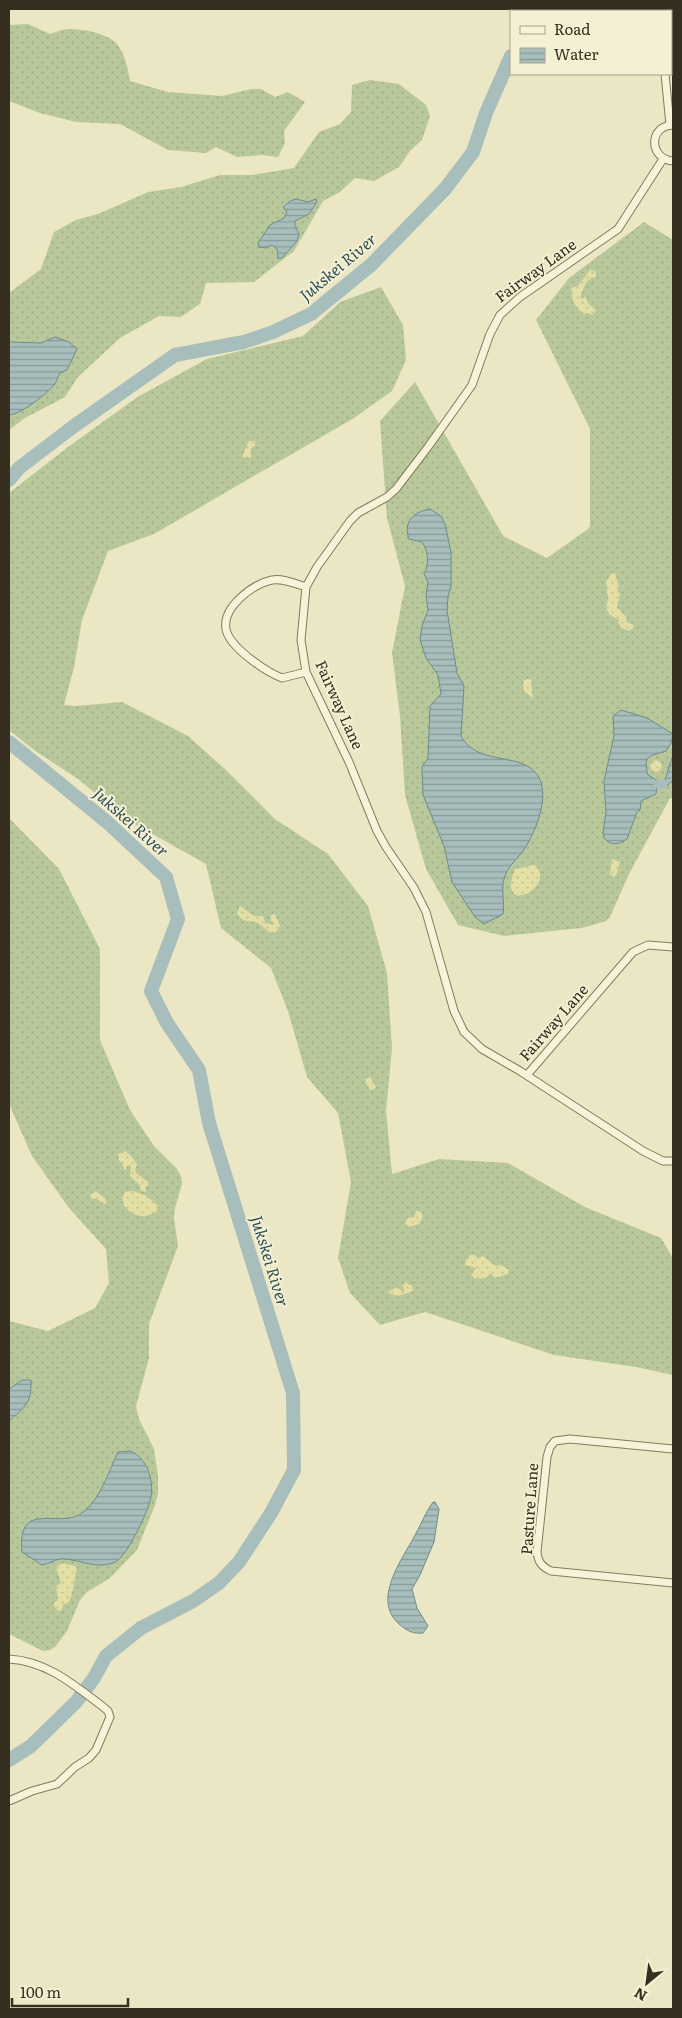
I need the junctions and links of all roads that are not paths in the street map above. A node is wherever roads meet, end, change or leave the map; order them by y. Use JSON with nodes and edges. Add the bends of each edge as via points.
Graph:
{"nodes":[{"id":1,"x":665,"y":75,"type":"edge"},
{"id":2,"x":672,"y":125,"type":"edge"},
{"id":3,"x":663,"y":159,"type":"junction"},
{"id":4,"x":673,"y":161,"type":"edge"},
{"id":5,"x":306,"y":587,"type":"junction"},
{"id":6,"x":306,"y":672,"type":"junction"},
{"id":7,"x":673,"y":947,"type":"edge"},
{"id":8,"x":527,"y":1075,"type":"junction"},
{"id":9,"x":673,"y":1161,"type":"edge"},
{"id":10,"x":673,"y":1448,"type":"edge"},
{"id":11,"x":673,"y":1583,"type":"edge"},
{"id":12,"x":9,"y":1659,"type":"edge"},
{"id":13,"x":9,"y":1801,"type":"edge"}],
"edges":[{"from":1,"to":2,"type":"street"},
{"from":2,"to":3,"type":"street","via":[[660,129],[654,139],[655,150]]},
{"from":3,"to":4,"type":"street"},
{"from":3,"to":5,"type":"street","name":"Fairway Lane","via":[[618,229],[508,305],[490,334],[472,385],[461,402],[396,489],[350,521]]},
{"from":5,"to":6,"type":"street","name":"Fairway Lane","via":[[302,640]]},
{"from":5,"to":6,"type":"street","via":[[282,580],[268,582],[236,601],[225,622],[226,632],[233,642],[268,671],[286,678]]},
{"from":6,"to":8,"type":"street","name":"Fairway Lane","via":[[349,762],[380,838],[426,912],[461,1027],[482,1049]]},
{"from":7,"to":8,"type":"street","name":"Fairway Lane","via":[[648,945],[633,952]]},
{"from":8,"to":9,"type":"street","name":"Fairway Lane","via":[[643,1150],[663,1161]]},
{"from":10,"to":11,"type":"street","name":"Pasture Lane","via":[[570,1439],[554,1441],[547,1458],[537,1552],[542,1566],[551,1571]]},
{"from":12,"to":13,"type":"street","via":[[24,1660],[49,1669],[110,1714],[91,1757],[56,1784]]}]}
